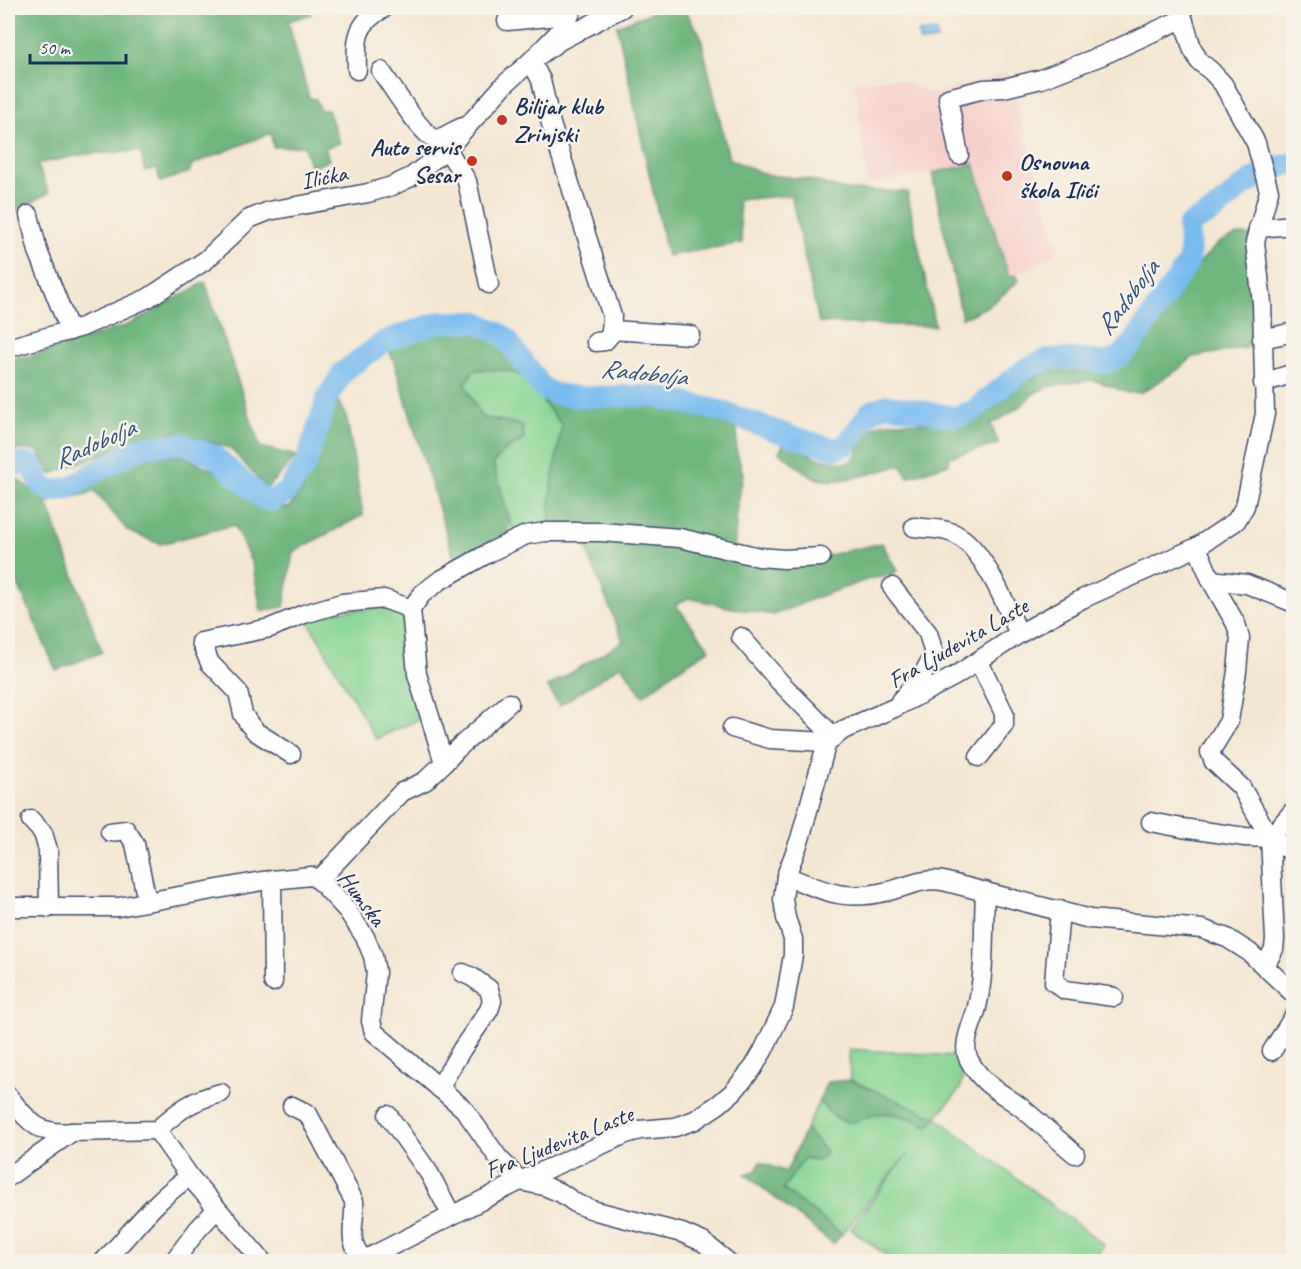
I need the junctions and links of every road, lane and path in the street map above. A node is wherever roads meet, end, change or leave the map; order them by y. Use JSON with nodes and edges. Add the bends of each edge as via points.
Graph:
{"nodes":[{"id":1,"x":384,"y":8,"type":"edge"},
{"id":2,"x":570,"y":8,"type":"edge"},
{"id":3,"x":622,"y":8,"type":"edge"},
{"id":4,"x":1181,"y":13,"type":"edge"},
{"id":5,"x":507,"y":21,"type":"dead end"},
{"id":6,"x":531,"y":61,"type":"junction"},
{"id":7,"x":357,"y":70,"type":"dead end"},
{"id":8,"x":381,"y":71,"type":"dead end"},
{"id":9,"x":467,"y":125,"type":"junction"},
{"id":10,"x":447,"y":149,"type":"junction"},
{"id":11,"x":959,"y":155,"type":"dead end"},
{"id":12,"x":29,"y":215,"type":"dead end"},
{"id":13,"x":1293,"y":225,"type":"edge"},
{"id":14,"x":1258,"y":228,"type":"junction"},
{"id":15,"x":489,"y":284,"type":"dead end"},
{"id":16,"x":611,"y":330,"type":"junction"},
{"id":17,"x":70,"y":331,"type":"junction"},
{"id":18,"x":1293,"y":332,"type":"edge"},
{"id":19,"x":690,"y":335,"type":"dead end"},
{"id":20,"x":1262,"y":339,"type":"junction"},
{"id":21,"x":596,"y":342,"type":"dead end"},
{"id":22,"x":8,"y":348,"type":"edge"},
{"id":23,"x":1293,"y":373,"type":"edge"},
{"id":24,"x":1263,"y":383,"type":"junction"},
{"id":25,"x":914,"y":527,"type":"dead end"},
{"id":26,"x":1197,"y":547,"type":"junction"},
{"id":27,"x":821,"y":557,"type":"dead end"},
{"id":28,"x":1211,"y":580,"type":"junction"},
{"id":29,"x":892,"y":587,"type":"dead end"},
{"id":30,"x":1293,"y":603,"type":"edge"},
{"id":31,"x":411,"y":609,"type":"junction"},
{"id":32,"x":1018,"y":634,"type":"junction"},
{"id":33,"x":741,"y":637,"type":"dead end"},
{"id":34,"x":979,"y":662,"type":"junction"},
{"id":35,"x":509,"y":703,"type":"dead end"},
{"id":36,"x":894,"y":708,"type":"junction"},
{"id":37,"x":732,"y":728,"type":"dead end"},
{"id":38,"x":830,"y":739,"type":"junction"},
{"id":39,"x":291,"y":754,"type":"dead end"},
{"id":40,"x":980,"y":757,"type":"dead end"},
{"id":41,"x":444,"y":763,"type":"junction"},
{"id":42,"x":1293,"y":810,"type":"edge"},
{"id":43,"x":31,"y":820,"type":"dead end"},
{"id":44,"x":1151,"y":822,"type":"dead end"},
{"id":45,"x":110,"y":832,"type":"dead end"},
{"id":46,"x":1270,"y":838,"type":"junction"},
{"id":47,"x":1293,"y":853,"type":"edge"},
{"id":48,"x":786,"y":876,"type":"junction"},
{"id":49,"x":272,"y":880,"type":"junction"},
{"id":50,"x":319,"y":880,"type":"junction"},
{"id":51,"x":985,"y":891,"type":"junction"},
{"id":52,"x":147,"y":901,"type":"junction"},
{"id":53,"x":8,"y":908,"type":"edge"},
{"id":54,"x":49,"y":908,"type":"junction"},
{"id":55,"x":1060,"y":910,"type":"junction"},
{"id":56,"x":1265,"y":966,"type":"junction"},
{"id":57,"x":463,"y":973,"type":"dead end"},
{"id":58,"x":273,"y":982,"type":"dead end"},
{"id":59,"x":1293,"y":994,"type":"edge"},
{"id":60,"x":1114,"y":997,"type":"dead end"},
{"id":61,"x":1293,"y":1016,"type":"edge"},
{"id":62,"x":1272,"y":1051,"type":"dead end"},
{"id":63,"x":439,"y":1088,"type":"junction"},
{"id":64,"x":221,"y":1093,"type":"dead end"},
{"id":65,"x":8,"y":1096,"type":"edge"},
{"id":66,"x":292,"y":1106,"type":"dead end"},
{"id":67,"x":388,"y":1115,"type":"dead end"},
{"id":68,"x":157,"y":1130,"type":"junction"},
{"id":69,"x":72,"y":1132,"type":"junction"},
{"id":70,"x":1075,"y":1154,"type":"dead end"},
{"id":71,"x":8,"y":1177,"type":"edge"},
{"id":72,"x":190,"y":1177,"type":"junction"},
{"id":73,"x":520,"y":1181,"type":"junction"},
{"id":74,"x":217,"y":1209,"type":"junction"},
{"id":75,"x":451,"y":1214,"type":"junction"},
{"id":76,"x":361,"y":1260,"type":"edge"},
{"id":77,"x":103,"y":1262,"type":"edge"},
{"id":78,"x":172,"y":1262,"type":"edge"},
{"id":79,"x":263,"y":1262,"type":"edge"},
{"id":80,"x":728,"y":1262,"type":"edge"}],
"edges":[{"from":1,"to":7,"type":"street","via":[[369,16],[360,29]]},
{"from":2,"to":5,"type":"street","via":[[549,17]]},
{"from":2,"to":6,"type":"street","via":[[571,15],[565,24]]},
{"from":3,"to":6,"type":"street","name":"Ilićka","via":[[576,31]]},
{"from":4,"to":11,"type":"street","via":[[1101,56],[1041,79],[948,98]]},
{"from":4,"to":14,"type":"street","name":"Fra Ljudevita Laste","via":[[1199,61],[1223,84],[1256,143],[1269,190]]},
{"from":6,"to":9,"type":"street","name":"Ilićka"},
{"from":6,"to":16,"type":"street","via":[[541,80],[551,124],[612,316]]},
{"from":8,"to":9,"type":"street","via":[[430,137],[438,139]]},
{"from":9,"to":10,"type":"street","name":"Ilićka"},
{"from":10,"to":15,"type":"street","via":[[468,181]]},
{"from":10,"to":17,"type":"street","name":"Ilićka","via":[[411,177],[392,186],[269,211],[249,219],[183,277],[148,298]]},
{"from":12,"to":17,"type":"street","via":[[38,251]]},
{"from":13,"to":14,"type":"street"},
{"from":14,"to":20,"type":"street","name":"Fra Ljudevita Laste","via":[[1255,242]]},
{"from":16,"to":19,"type":"street"},
{"from":16,"to":21,"type":"street","via":[[605,341]]},
{"from":17,"to":22,"type":"street","name":"Ilićka"},
{"from":18,"to":20,"type":"street"},
{"from":20,"to":24,"type":"street","name":"Fra Ljudevita Laste"},
{"from":23,"to":24,"type":"street"},
{"from":24,"to":26,"type":"street","name":"Fra Ljudevita Laste","via":[[1265,414],[1245,506],[1236,521]]},
{"from":25,"to":32,"type":"street","via":[[954,532],[964,539],[981,559],[1004,599]]},
{"from":26,"to":28,"type":"street"},
{"from":26,"to":32,"type":"street","name":"Fra Ljudevita Laste","via":[[1082,599]]},
{"from":27,"to":31,"type":"street","via":[[759,557],[680,538],[545,531],[492,550],[447,576],[422,594]]},
{"from":28,"to":30,"type":"street","via":[[1248,584]]},
{"from":28,"to":46,"type":"street","via":[[1240,638],[1229,721],[1210,757],[1241,787]]},
{"from":29,"to":36,"type":"street","via":[[928,633],[934,654],[922,676]]},
{"from":31,"to":39,"type":"street","via":[[384,599],[342,603],[270,628],[201,642],[210,663],[238,692],[249,724]]},
{"from":31,"to":41,"type":"street","via":[[418,681]]},
{"from":32,"to":34,"type":"street","name":"Fra Ljudevita Laste"},
{"from":33,"to":38,"type":"street"},
{"from":34,"to":36,"type":"street","name":"Fra Ljudevita Laste"},
{"from":34,"to":40,"type":"street","via":[[1004,713],[1004,725]]},
{"from":35,"to":41,"type":"street"},
{"from":36,"to":38,"type":"street","name":"Fra Ljudevita Laste"},
{"from":37,"to":38,"type":"street","via":[[770,738]]},
{"from":38,"to":48,"type":"street","name":"Fra Ljudevita Laste"},
{"from":41,"to":50,"type":"street","via":[[425,781],[402,792]]},
{"from":42,"to":46,"type":"street"},
{"from":43,"to":54,"type":"street","via":[[43,833],[48,850]]},
{"from":44,"to":46,"type":"street"},
{"from":45,"to":52,"type":"street","via":[[126,831],[135,843]]},
{"from":46,"to":47,"type":"street"},
{"from":46,"to":56,"type":"street","via":[[1275,939]]},
{"from":48,"to":51,"type":"street","via":[[824,892],[855,897],[922,880]]},
{"from":48,"to":73,"type":"street","name":"Fra Ljudevita Laste","via":[[783,899],[793,955],[784,1007],[763,1051],[744,1079],[719,1104],[695,1120],[626,1134]]},
{"from":49,"to":50,"type":"street","name":"Humska","via":[[311,876]]},
{"from":49,"to":52,"type":"street","name":"Humska"},
{"from":49,"to":58,"type":"street"},
{"from":50,"to":63,"type":"street","name":"Humska","via":[[347,910],[373,956],[376,972],[371,1020],[375,1032]]},
{"from":51,"to":55,"type":"street"},
{"from":51,"to":70,"type":"street","via":[[980,988],[968,1034],[967,1057],[995,1091]]},
{"from":52,"to":54,"type":"street","name":"Humska"},
{"from":53,"to":54,"type":"street","name":"Humska"},
{"from":55,"to":56,"type":"street","via":[[1090,919],[1202,929],[1227,938]]},
{"from":55,"to":60,"type":"street","via":[[1054,982],[1065,990]]},
{"from":56,"to":59,"type":"street"},
{"from":57,"to":63,"type":"street","via":[[489,989],[492,1001]]},
{"from":61,"to":62,"type":"street"},
{"from":63,"to":73,"type":"street","name":"Humska","via":[[464,1109]]},
{"from":64,"to":68,"type":"street","via":[[198,1099]]},
{"from":65,"to":69,"type":"street","via":[[33,1125],[58,1134]]},
{"from":66,"to":76,"type":"street","name":"Fra Ljudevita Laste","via":[[308,1114],[354,1201],[352,1244]]},
{"from":67,"to":75,"type":"street","via":[[429,1173]]},
{"from":68,"to":69,"type":"street"},
{"from":68,"to":72,"type":"street"},
{"from":69,"to":71,"type":"street"},
{"from":72,"to":74,"type":"street"},
{"from":72,"to":77,"type":"street","via":[[158,1202]]},
{"from":73,"to":75,"type":"street","name":"Fra Ljudevita Laste"},
{"from":73,"to":80,"type":"street","via":[[544,1186],[596,1211],[682,1233],[703,1242]]},
{"from":74,"to":78,"type":"street"},
{"from":74,"to":79,"type":"street"},
{"from":75,"to":76,"type":"street","name":"Fra Ljudevita Laste"}]}
